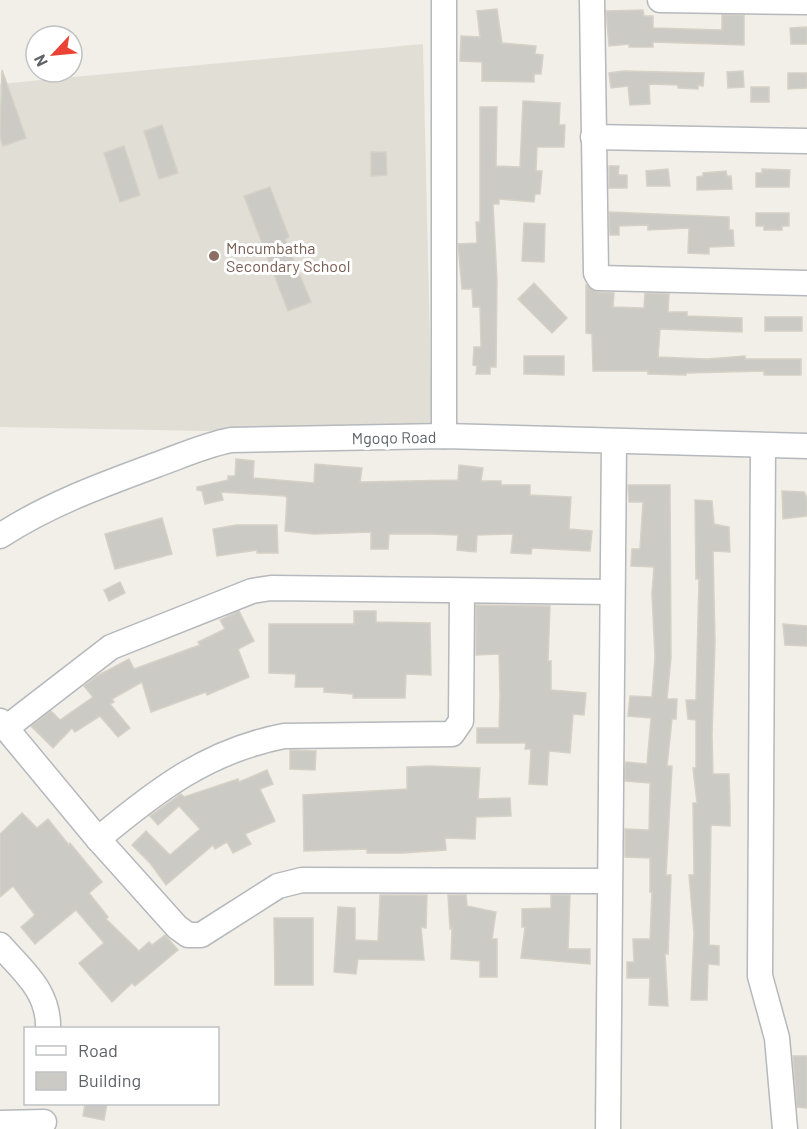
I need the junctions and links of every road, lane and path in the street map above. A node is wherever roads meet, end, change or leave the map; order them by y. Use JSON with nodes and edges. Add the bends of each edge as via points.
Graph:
{"nodes":[{"id":1,"x":444,"y":0,"type":"edge"},
{"id":2,"x":592,"y":0,"type":"edge"},
{"id":3,"x":660,"y":0,"type":"edge"},
{"id":4,"x":807,"y":2,"type":"edge"},
{"id":5,"x":592,"y":137,"type":"junction"},
{"id":6,"x":807,"y":141,"type":"edge"},
{"id":7,"x":807,"y":283,"type":"edge"},
{"id":8,"x":444,"y":436,"type":"junction"},
{"id":9,"x":614,"y":442,"type":"junction"},
{"id":10,"x":763,"y":446,"type":"junction"},
{"id":11,"x":807,"y":446,"type":"edge"},
{"id":12,"x":0,"y":536,"type":"edge"},
{"id":13,"x":462,"y":591,"type":"junction"},
{"id":14,"x":612,"y":592,"type":"junction"},
{"id":15,"x":3,"y":725,"type":"edge"},
{"id":16,"x":98,"y":839,"type":"junction"},
{"id":17,"x":609,"y":881,"type":"junction"},
{"id":18,"x":0,"y":945,"type":"edge"},
{"id":19,"x":48,"y":1027,"type":"edge"},
{"id":20,"x":44,"y":1118,"type":"edge"},
{"id":21,"x":0,"y":1123,"type":"edge"},
{"id":22,"x":608,"y":1129,"type":"edge"},
{"id":23,"x":785,"y":1129,"type":"edge"}],
"edges":[{"from":1,"to":8,"type":"street"},
{"from":2,"to":5,"type":"street"},
{"from":3,"to":4,"type":"street"},
{"from":5,"to":6,"type":"street"},
{"from":5,"to":7,"type":"street","via":[[599,278]]},
{"from":8,"to":9,"type":"street","name":"Mgoqo Road"},
{"from":8,"to":12,"type":"street","name":"Mgoqo Road","via":[[220,442],[92,489],[42,511]]},
{"from":9,"to":10,"type":"street","name":"Mgoqo Road"},
{"from":9,"to":14,"type":"street"},
{"from":10,"to":11,"type":"street","name":"Mgoqo Road"},
{"from":10,"to":23,"type":"street","via":[[760,976],[777,1038]]},
{"from":13,"to":14,"type":"street"},
{"from":13,"to":15,"type":"street","via":[[252,591],[111,647]]},
{"from":13,"to":16,"type":"street","via":[[461,721],[452,734],[284,736],[264,740],[201,763],[170,781]]},
{"from":14,"to":17,"type":"street"},
{"from":15,"to":16,"type":"street"},
{"from":16,"to":17,"type":"street","via":[[188,935],[201,935],[278,886],[302,880]]},
{"from":17,"to":22,"type":"street"},
{"from":18,"to":19,"type":"street","via":[[40,990]]},
{"from":20,"to":21,"type":"street"}]}
